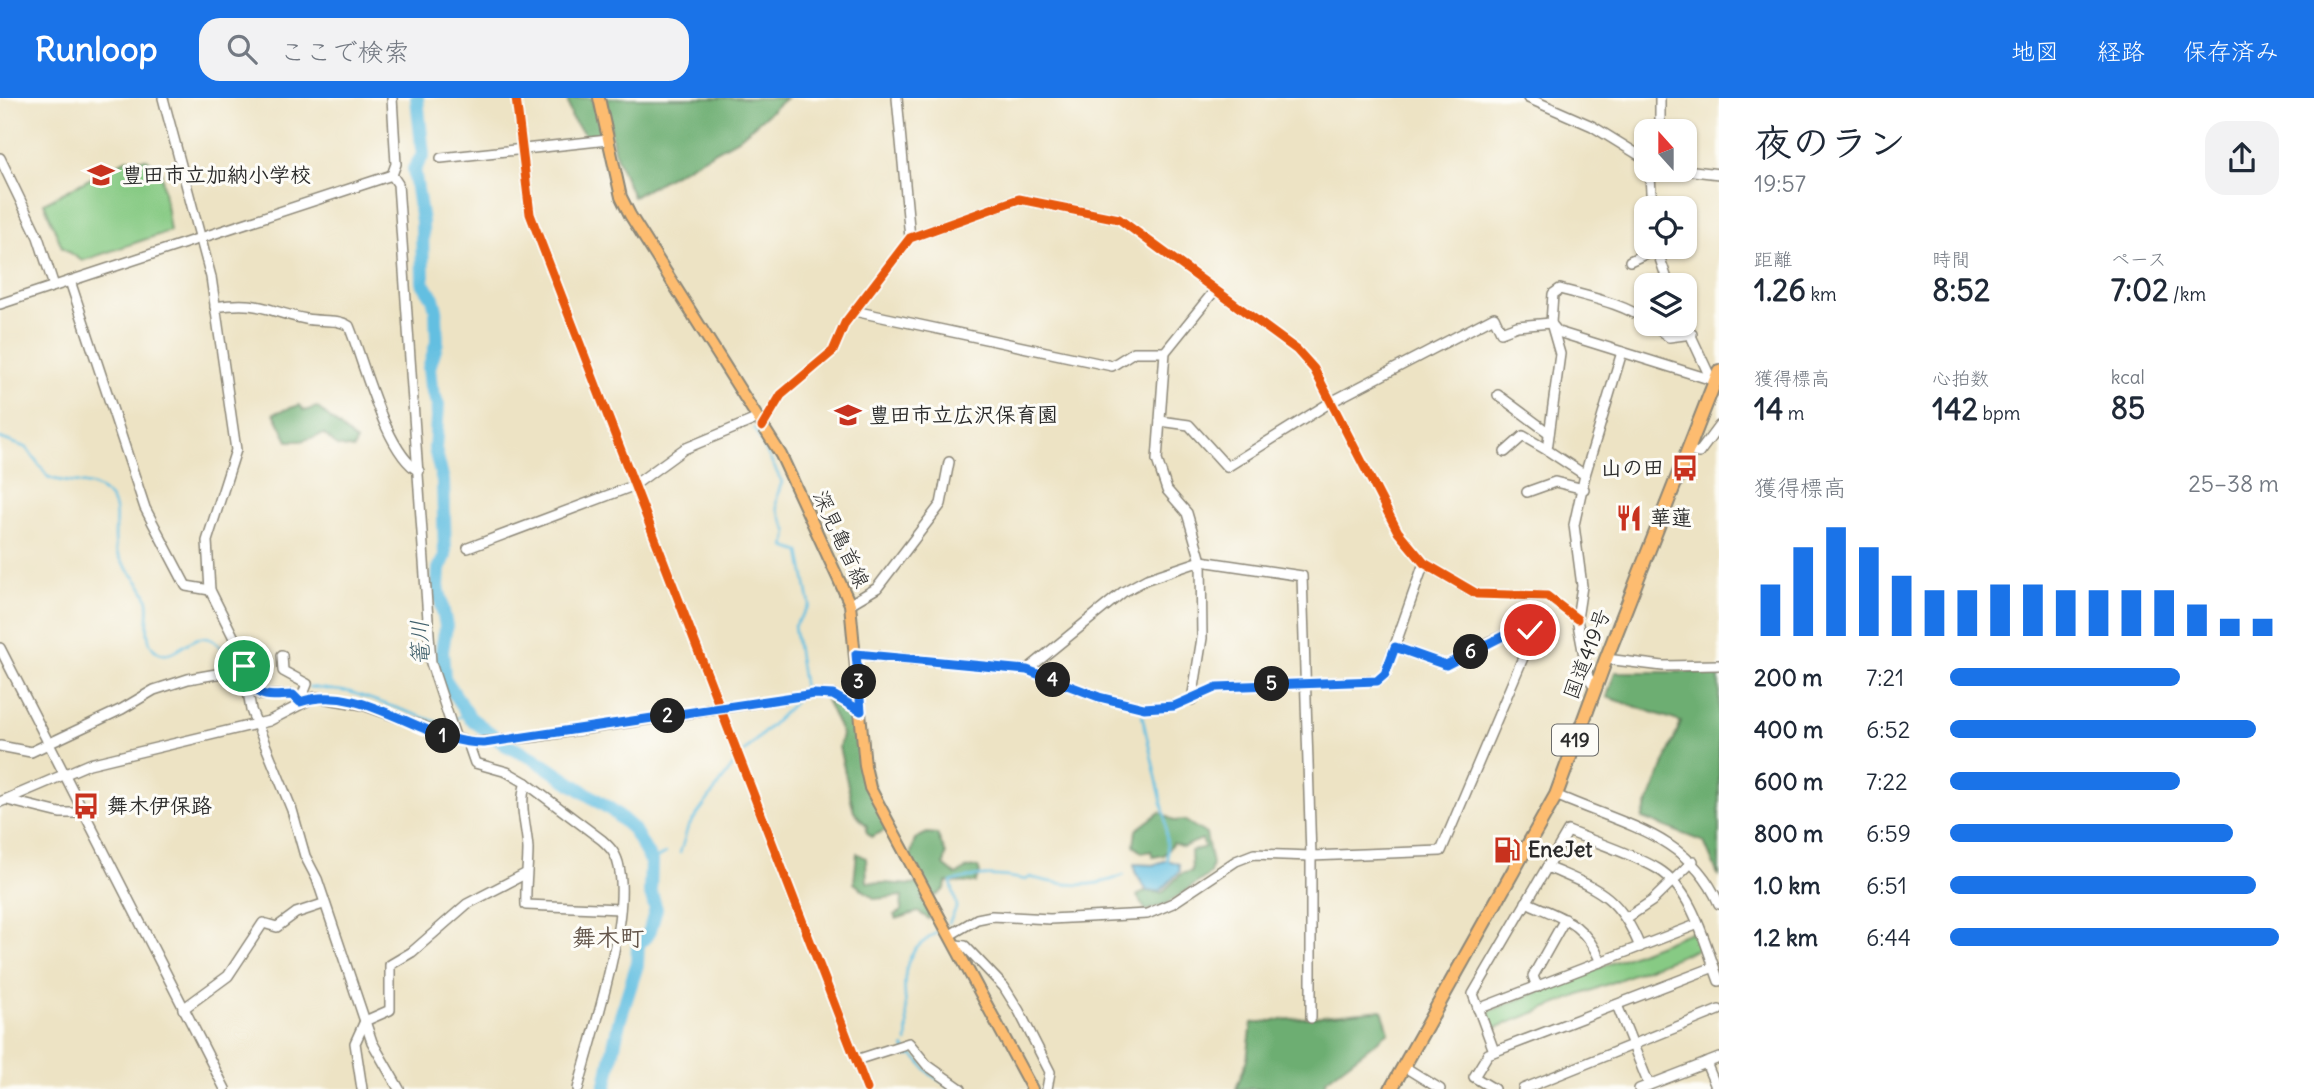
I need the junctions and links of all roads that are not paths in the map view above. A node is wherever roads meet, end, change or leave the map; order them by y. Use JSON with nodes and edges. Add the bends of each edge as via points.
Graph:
{"nodes":[{"id":1,"x":163,"y":98,"type":"edge"},
{"id":2,"x":392,"y":98,"type":"edge"},
{"id":3,"x":516,"y":98,"type":"edge"},
{"id":4,"x":599,"y":98,"type":"edge"},
{"id":5,"x":897,"y":98,"type":"edge"},
{"id":6,"x":1528,"y":98,"type":"edge"},
{"id":7,"x":1660,"y":98,"type":"edge"},
{"id":8,"x":1660,"y":119,"type":"edge"},
{"id":9,"x":608,"y":140,"type":"junction"},
{"id":10,"x":522,"y":150,"type":"junction"},
{"id":11,"x":1634,"y":152,"type":"edge"},
{"id":12,"x":0,"y":158,"type":"edge"},
{"id":13,"x":441,"y":158,"type":"dead end"},
{"id":14,"x":1698,"y":172,"type":"edge"},
{"id":15,"x":1719,"y":174,"type":"edge"},
{"id":16,"x":392,"y":175,"type":"junction"},
{"id":17,"x":201,"y":238,"type":"junction"},
{"id":18,"x":910,"y":238,"type":"junction"},
{"id":19,"x":1634,"y":259,"type":"edge"},
{"id":20,"x":1630,"y":261,"type":"dead end"},
{"id":21,"x":69,"y":281,"type":"junction"},
{"id":22,"x":54,"y":286,"type":"junction"},
{"id":23,"x":1215,"y":289,"type":"junction"},
{"id":24,"x":0,"y":304,"type":"edge"},
{"id":25,"x":215,"y":307,"type":"junction"},
{"id":26,"x":854,"y":311,"type":"junction"},
{"id":27,"x":1634,"y":314,"type":"edge"},
{"id":28,"x":1551,"y":324,"type":"junction"},
{"id":29,"x":1693,"y":336,"type":"edge"},
{"id":30,"x":1165,"y":352,"type":"junction"},
{"id":31,"x":1622,"y":352,"type":"junction"},
{"id":32,"x":1714,"y":378,"type":"edge"},
{"id":33,"x":1498,"y":395,"type":"dead end"},
{"id":34,"x":1331,"y":402,"type":"junction"},
{"id":35,"x":1160,"y":421,"type":"junction"},
{"id":36,"x":759,"y":423,"type":"junction"},
{"id":37,"x":1719,"y":426,"type":"edge"},
{"id":38,"x":1549,"y":433,"type":"junction"},
{"id":39,"x":1547,"y":450,"type":"junction"},
{"id":40,"x":1688,"y":451,"type":"junction"},
{"id":41,"x":1505,"y":452,"type":"dead end"},
{"id":42,"x":949,"y":462,"type":"dead end"},
{"id":43,"x":419,"y":471,"type":"junction"},
{"id":44,"x":1585,"y":475,"type":"junction"},
{"id":45,"x":633,"y":486,"type":"junction"},
{"id":46,"x":1584,"y":489,"type":"junction"},
{"id":47,"x":1527,"y":492,"type":"dead end"},
{"id":48,"x":468,"y":548,"type":"dead end"},
{"id":49,"x":1200,"y":561,"type":"junction"},
{"id":50,"x":1424,"y":563,"type":"junction"},
{"id":51,"x":210,"y":590,"type":"junction"},
{"id":52,"x":850,"y":604,"type":"junction"},
{"id":53,"x":1577,"y":619,"type":"junction"},
{"id":54,"x":1395,"y":647,"type":"junction"},
{"id":55,"x":0,"y":648,"type":"edge"},
{"id":56,"x":856,"y":654,"type":"junction"},
{"id":57,"x":282,"y":655,"type":"dead end"},
{"id":58,"x":1606,"y":659,"type":"junction"},
{"id":59,"x":1719,"y":664,"type":"edge"},
{"id":60,"x":245,"y":669,"type":"junction"},
{"id":61,"x":1027,"y":670,"type":"junction"},
{"id":62,"x":1305,"y":682,"type":"junction"},
{"id":63,"x":248,"y":685,"type":"junction"},
{"id":64,"x":1595,"y":687,"type":"junction"},
{"id":65,"x":1192,"y":699,"type":"junction"},
{"id":66,"x":300,"y":702,"type":"junction"},
{"id":67,"x":719,"y":708,"type":"junction"},
{"id":68,"x":861,"y":711,"type":"junction"},
{"id":69,"x":256,"y":724,"type":"junction"},
{"id":70,"x":456,"y":739,"type":"junction"},
{"id":71,"x":469,"y":743,"type":"junction"},
{"id":72,"x":48,"y":745,"type":"junction"},
{"id":73,"x":0,"y":747,"type":"edge"},
{"id":74,"x":63,"y":775,"type":"junction"},
{"id":75,"x":526,"y":783,"type":"junction"},
{"id":76,"x":1556,"y":794,"type":"junction"},
{"id":77,"x":3,"y":801,"type":"edge"},
{"id":78,"x":82,"y":813,"type":"junction"},
{"id":79,"x":1311,"y":856,"type":"junction"},
{"id":80,"x":1693,"y":861,"type":"junction"},
{"id":81,"x":1547,"y":867,"type":"junction"},
{"id":82,"x":525,"y":874,"type":"junction"},
{"id":83,"x":1672,"y":881,"type":"junction"},
{"id":84,"x":1526,"y":902,"type":"junction"},
{"id":85,"x":323,"y":904,"type":"junction"},
{"id":86,"x":1719,"y":904,"type":"edge"},
{"id":87,"x":620,"y":909,"type":"junction"},
{"id":88,"x":1628,"y":917,"type":"junction"},
{"id":89,"x":1564,"y":919,"type":"junction"},
{"id":90,"x":1696,"y":925,"type":"junction"},
{"id":91,"x":950,"y":935,"type":"junction"},
{"id":92,"x":956,"y":945,"type":"junction"},
{"id":93,"x":1640,"y":947,"type":"junction"},
{"id":94,"x":1601,"y":962,"type":"junction"},
{"id":95,"x":1714,"y":967,"type":"junction"},
{"id":96,"x":1719,"y":981,"type":"edge"},
{"id":97,"x":1537,"y":987,"type":"junction"},
{"id":98,"x":1617,"y":1006,"type":"junction"},
{"id":99,"x":183,"y":1009,"type":"junction"},
{"id":100,"x":1478,"y":1009,"type":"junction"},
{"id":101,"x":1719,"y":1010,"type":"edge"},
{"id":102,"x":1311,"y":1018,"type":"dead end"},
{"id":103,"x":365,"y":1021,"type":"junction"},
{"id":104,"x":1633,"y":1043,"type":"junction"},
{"id":105,"x":1494,"y":1051,"type":"junction"},
{"id":106,"x":1719,"y":1058,"type":"edge"},
{"id":107,"x":856,"y":1060,"type":"junction"},
{"id":108,"x":1706,"y":1063,"type":"junction"},
{"id":109,"x":1403,"y":1066,"type":"junction"},
{"id":110,"x":1667,"y":1078,"type":"junction"},
{"id":111,"x":1649,"y":1085,"type":"junction"},
{"id":112,"x":225,"y":1089,"type":"edge"},
{"id":113,"x":362,"y":1089,"type":"edge"},
{"id":114,"x":399,"y":1089,"type":"edge"},
{"id":115,"x":578,"y":1089,"type":"edge"},
{"id":116,"x":867,"y":1089,"type":"edge"},
{"id":117,"x":961,"y":1089,"type":"edge"},
{"id":118,"x":1032,"y":1089,"type":"edge"},
{"id":119,"x":1047,"y":1089,"type":"edge"},
{"id":120,"x":1391,"y":1089,"type":"edge"},
{"id":121,"x":1440,"y":1089,"type":"edge"},
{"id":122,"x":1494,"y":1089,"type":"edge"},
{"id":123,"x":1523,"y":1089,"type":"edge"},
{"id":124,"x":1639,"y":1089,"type":"edge"},
{"id":125,"x":1671,"y":1089,"type":"edge"},
{"id":126,"x":1717,"y":1089,"type":"edge"}],
"edges":[{"from":1,"to":17,"type":"street"},
{"from":2,"to":16,"type":"street","via":[[396,164]]},
{"from":3,"to":10,"type":"street"},
{"from":4,"to":9,"type":"main road","name":"深見亀首線"},
{"from":5,"to":18,"type":"street"},
{"from":6,"to":11,"type":"street","via":[[1592,126]]},
{"from":7,"to":8,"type":"street"},
{"from":9,"to":10,"type":"street"},
{"from":9,"to":36,"type":"main road","name":"深見亀首線","via":[[621,197],[630,215]]},
{"from":10,"to":13,"type":"street"},
{"from":10,"to":45,"type":"street","via":[[530,214]]},
{"from":12,"to":22,"type":"street","via":[[38,237]]},
{"from":14,"to":15,"type":"street"},
{"from":16,"to":17,"type":"street"},
{"from":16,"to":43,"type":"street","via":[[398,184]]},
{"from":17,"to":21,"type":"street"},
{"from":17,"to":25,"type":"street"},
{"from":18,"to":23,"type":"street","via":[[1019,199],[1119,219]]},
{"from":18,"to":26,"type":"street"},
{"from":19,"to":20,"type":"street"},
{"from":21,"to":22,"type":"street"},
{"from":21,"to":51,"type":"street","via":[[145,508],[186,586]]},
{"from":22,"to":24,"type":"street"},
{"from":23,"to":30,"type":"street"},
{"from":23,"to":34,"type":"street","via":[[1297,350],[1314,369]]},
{"from":25,"to":43,"type":"street","via":[[243,302],[349,326],[382,416],[408,463]]},
{"from":25,"to":51,"type":"street","via":[[236,450],[207,541]]},
{"from":26,"to":30,"type":"street","via":[[1112,366],[1134,352]]},
{"from":26,"to":36,"type":"street","via":[[833,351],[781,395]]},
{"from":27,"to":28,"type":"street","via":[[1560,289],[1553,293]]},
{"from":28,"to":31,"type":"street","via":[[1558,332]]},
{"from":28,"to":34,"type":"street","via":[[1501,332],[1494,317]]},
{"from":28,"to":38,"type":"street","via":[[1560,354]]},
{"from":29,"to":32,"type":"street"},
{"from":30,"to":35,"type":"street"},
{"from":31,"to":32,"type":"street"},
{"from":31,"to":44,"type":"street"},
{"from":32,"to":40,"type":"highway","name":"国道419号","number":"419"},
{"from":33,"to":38,"type":"street"},
{"from":34,"to":35,"type":"street","via":[[1227,467],[1189,425]]},
{"from":34,"to":50,"type":"street","via":[[1398,532]]},
{"from":35,"to":49,"type":"street","via":[[1157,460],[1167,490],[1187,513]]},
{"from":36,"to":45,"type":"street","via":[[684,449]]},
{"from":36,"to":52,"type":"main road","name":"深見亀首線","via":[[781,455]]},
{"from":37,"to":40,"type":"street","via":[[1699,453]]},
{"from":38,"to":39,"type":"street"},
{"from":39,"to":41,"type":"street","via":[[1523,436]]},
{"from":39,"to":44,"type":"street"},
{"from":40,"to":58,"type":"highway","name":"国道419号","number":"419"},
{"from":42,"to":52,"type":"street","via":[[941,504],[877,588]]},
{"from":43,"to":70,"type":"street","via":[[431,663]]},
{"from":44,"to":46,"type":"street"},
{"from":45,"to":48,"type":"street"},
{"from":45,"to":67,"type":"street"},
{"from":46,"to":47,"type":"street","via":[[1555,482]]},
{"from":46,"to":53,"type":"street","via":[[1574,525],[1582,586]]},
{"from":49,"to":61,"type":"street","via":[[1123,592]]},
{"from":49,"to":62,"type":"street","via":[[1302,576]]},
{"from":49,"to":65,"type":"street","via":[[1202,638]]},
{"from":50,"to":53,"type":"street","via":[[1477,594],[1547,596]]},
{"from":50,"to":54,"type":"street"},
{"from":51,"to":60,"type":"street"},
{"from":52,"to":56,"type":"main road","name":"深見亀首線"},
{"from":53,"to":64,"type":"street","via":[[1588,677]]},
{"from":54,"to":62,"type":"street","via":[[1385,674],[1377,681]]},
{"from":54,"to":79,"type":"street","via":[[1446,665],[1509,633],[1526,630],[1533,634],[1441,850]]},
{"from":55,"to":72,"type":"street"},
{"from":56,"to":61,"type":"street"},
{"from":56,"to":68,"type":"main road","name":"深見亀首線"},
{"from":57,"to":66,"type":"street","via":[[283,671],[303,682]]},
{"from":58,"to":59,"type":"street","via":[[1663,666]]},
{"from":58,"to":64,"type":"highway","name":"国道419号","number":"419"},
{"from":60,"to":63,"type":"street"},
{"from":60,"to":72,"type":"street","via":[[154,690]]},
{"from":61,"to":65,"type":"street","via":[[1144,708],[1174,706]]},
{"from":62,"to":65,"type":"street","via":[[1217,687]]},
{"from":62,"to":79,"type":"street"},
{"from":63,"to":66,"type":"street","via":[[261,695],[293,695]]},
{"from":63,"to":69,"type":"street"},
{"from":64,"to":76,"type":"highway","name":"国道419号","number":"419"},
{"from":66,"to":69,"type":"street","via":[[270,721]]},
{"from":66,"to":70,"type":"street","via":[[315,697],[345,700]]},
{"from":67,"to":68,"type":"street","via":[[825,693]]},
{"from":67,"to":71,"type":"street"},
{"from":67,"to":107,"type":"street"},
{"from":68,"to":91,"type":"main road","name":"深見亀首線","via":[[870,788]]},
{"from":69,"to":74,"type":"street","via":[[89,764]]},
{"from":69,"to":85,"type":"street","via":[[292,810]]},
{"from":70,"to":71,"type":"street"},
{"from":71,"to":75,"type":"street","via":[[472,759],[479,766],[507,772]]},
{"from":72,"to":73,"type":"street","via":[[27,752]]},
{"from":72,"to":74,"type":"street"},
{"from":74,"to":77,"type":"street"},
{"from":74,"to":78,"type":"street"},
{"from":75,"to":82,"type":"street"},
{"from":75,"to":87,"type":"street","via":[[611,848],[621,875]]},
{"from":76,"to":80,"type":"street","via":[[1671,843]]},
{"from":76,"to":109,"type":"highway","name":"国道419号","number":"419"},
{"from":77,"to":78,"type":"street"},
{"from":78,"to":99,"type":"street"},
{"from":79,"to":91,"type":"street","via":[[1244,857],[1147,914],[1050,919],[992,916]]},
{"from":79,"to":102,"type":"street"},
{"from":80,"to":83,"type":"street"},
{"from":80,"to":86,"type":"street","via":[[1709,880]]},
{"from":81,"to":83,"type":"street","via":[[1568,831],[1657,869]]},
{"from":81,"to":84,"type":"street"},
{"from":81,"to":88,"type":"street","via":[[1605,893]]},
{"from":82,"to":87,"type":"street","via":[[526,905]]},
{"from":82,"to":103,"type":"street","via":[[467,904],[390,965],[390,1010]]},
{"from":83,"to":88,"type":"street"},
{"from":83,"to":90,"type":"street"},
{"from":84,"to":89,"type":"street"},
{"from":84,"to":100,"type":"street","via":[[1473,994]]},
{"from":85,"to":99,"type":"street","via":[[296,913],[277,927],[264,923],[228,976]]},
{"from":85,"to":103,"type":"street"},
{"from":87,"to":115,"type":"street"},
{"from":88,"to":93,"type":"street"},
{"from":89,"to":94,"type":"street","via":[[1592,939]]},
{"from":89,"to":97,"type":"street","via":[[1534,976]]},
{"from":90,"to":93,"type":"street"},
{"from":90,"to":95,"type":"street"},
{"from":91,"to":92,"type":"main road","name":"深見亀首線"},
{"from":92,"to":118,"type":"main road","name":"深見亀首線"},
{"from":92,"to":119,"type":"street","via":[[965,946],[1004,987],[1050,1072]]},
{"from":93,"to":94,"type":"street"},
{"from":94,"to":97,"type":"street"},
{"from":95,"to":96,"type":"street"},
{"from":95,"to":98,"type":"street"},
{"from":97,"to":100,"type":"street"},
{"from":98,"to":104,"type":"street"},
{"from":98,"to":105,"type":"street"},
{"from":99,"to":112,"type":"street"},
{"from":100,"to":105,"type":"street"},
{"from":101,"to":104,"type":"street"},
{"from":103,"to":113,"type":"street","via":[[355,1043]]},
{"from":103,"to":114,"type":"street","via":[[382,1065]]},
{"from":104,"to":111,"type":"street"},
{"from":104,"to":123,"type":"street"},
{"from":105,"to":122,"type":"street","via":[[1474,1077]]},
{"from":106,"to":108,"type":"street"},
{"from":107,"to":116,"type":"street"},
{"from":107,"to":117,"type":"street","via":[[907,1042],[927,1065]]},
{"from":108,"to":110,"type":"street"},
{"from":108,"to":126,"type":"street"},
{"from":109,"to":120,"type":"highway","name":"国道419号","number":"419"},
{"from":109,"to":121,"type":"street"},
{"from":110,"to":111,"type":"street"},
{"from":110,"to":125,"type":"street"},
{"from":111,"to":124,"type":"street"}]}
